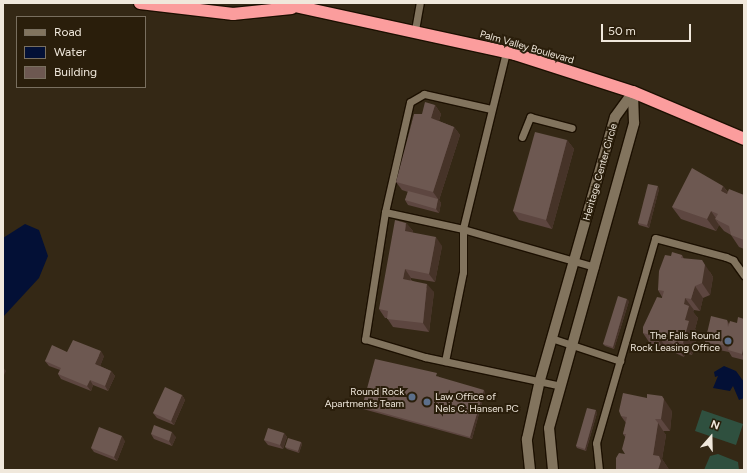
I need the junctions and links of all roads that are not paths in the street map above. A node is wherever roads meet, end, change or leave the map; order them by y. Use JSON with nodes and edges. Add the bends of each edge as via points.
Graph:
{"nodes":[{"id":1,"x":140,"y":3,"type":"edge"},
{"id":2,"x":280,"y":3,"type":"edge"},
{"id":3,"x":420,"y":3,"type":"edge"},
{"id":4,"x":295,"y":8,"type":"junction"},
{"id":5,"x":415,"y":30,"type":"junction"},
{"id":6,"x":506,"y":52,"type":"junction"},
{"id":7,"x":633,"y":92,"type":"junction"},
{"id":8,"x":491,"y":108,"type":"junction"},
{"id":9,"x":572,"y":128,"type":"dead end"},
{"id":10,"x":522,"y":137,"type":"dead end"},
{"id":11,"x":744,"y":139,"type":"edge"},
{"id":12,"x":385,"y":212,"type":"junction"},
{"id":13,"x":463,"y":229,"type":"junction"},
{"id":14,"x":574,"y":260,"type":"junction"},
{"id":15,"x":595,"y":267,"type":"junction"},
{"id":16,"x":744,"y":275,"type":"edge"},
{"id":17,"x":551,"y":338,"type":"junction"},
{"id":18,"x":573,"y":345,"type":"junction"},
{"id":19,"x":445,"y":361,"type":"junction"},
{"id":20,"x":620,"y":361,"type":"junction"},
{"id":21,"x":540,"y":380,"type":"junction"},
{"id":22,"x":561,"y":386,"type":"junction"},
{"id":23,"x":530,"y":470,"type":"edge"},
{"id":24,"x":553,"y":470,"type":"edge"},
{"id":25,"x":599,"y":470,"type":"edge"}],
"edges":[{"from":1,"to":4,"type":"highway","name":"Palm Valley Boulevard","via":[[233,14]]},
{"from":2,"to":4,"type":"highway","name":"Palm Valley Boulevard"},
{"from":3,"to":5,"type":"lane"},
{"from":4,"to":5,"type":"highway","name":"Palm Valley Boulevard"},
{"from":5,"to":6,"type":"highway","name":"Palm Valley Boulevard"},
{"from":6,"to":7,"type":"highway","name":"Palm Valley Boulevard"},
{"from":6,"to":8,"type":"lane"},
{"from":7,"to":11,"type":"highway","name":"Palm Valley Boulevard"},
{"from":7,"to":14,"type":"street","name":"Heritage Center Circle","via":[[615,117]]},
{"from":7,"to":15,"type":"street","name":"Heritage Center Circle","via":[[634,123]]},
{"from":8,"to":12,"type":"lane","via":[[424,94],[410,102]]},
{"from":8,"to":13,"type":"lane"},
{"from":9,"to":10,"type":"lane","via":[[530,117]]},
{"from":12,"to":13,"type":"lane"},
{"from":12,"to":19,"type":"lane","via":[[365,339]]},
{"from":13,"to":14,"type":"lane"},
{"from":13,"to":19,"type":"lane","via":[[463,272]]},
{"from":14,"to":15,"type":"lane"},
{"from":14,"to":17,"type":"street","name":"Heritage Center Circle"},
{"from":15,"to":18,"type":"street","name":"Heritage Center Circle"},
{"from":16,"to":20,"type":"lane","via":[[733,260],[726,257],[655,238]]},
{"from":17,"to":18,"type":"lane"},
{"from":17,"to":21,"type":"street","name":"Heritage Center Circle"},
{"from":18,"to":20,"type":"lane"},
{"from":18,"to":22,"type":"street","name":"Heritage Center Circle"},
{"from":19,"to":21,"type":"lane"},
{"from":20,"to":25,"type":"lane","via":[[596,443]]},
{"from":21,"to":22,"type":"lane"},
{"from":21,"to":23,"type":"street","name":"Heritage Center Circle","via":[[527,439]]},
{"from":22,"to":24,"type":"street","name":"Heritage Center Circle","via":[[549,428]]}]}
